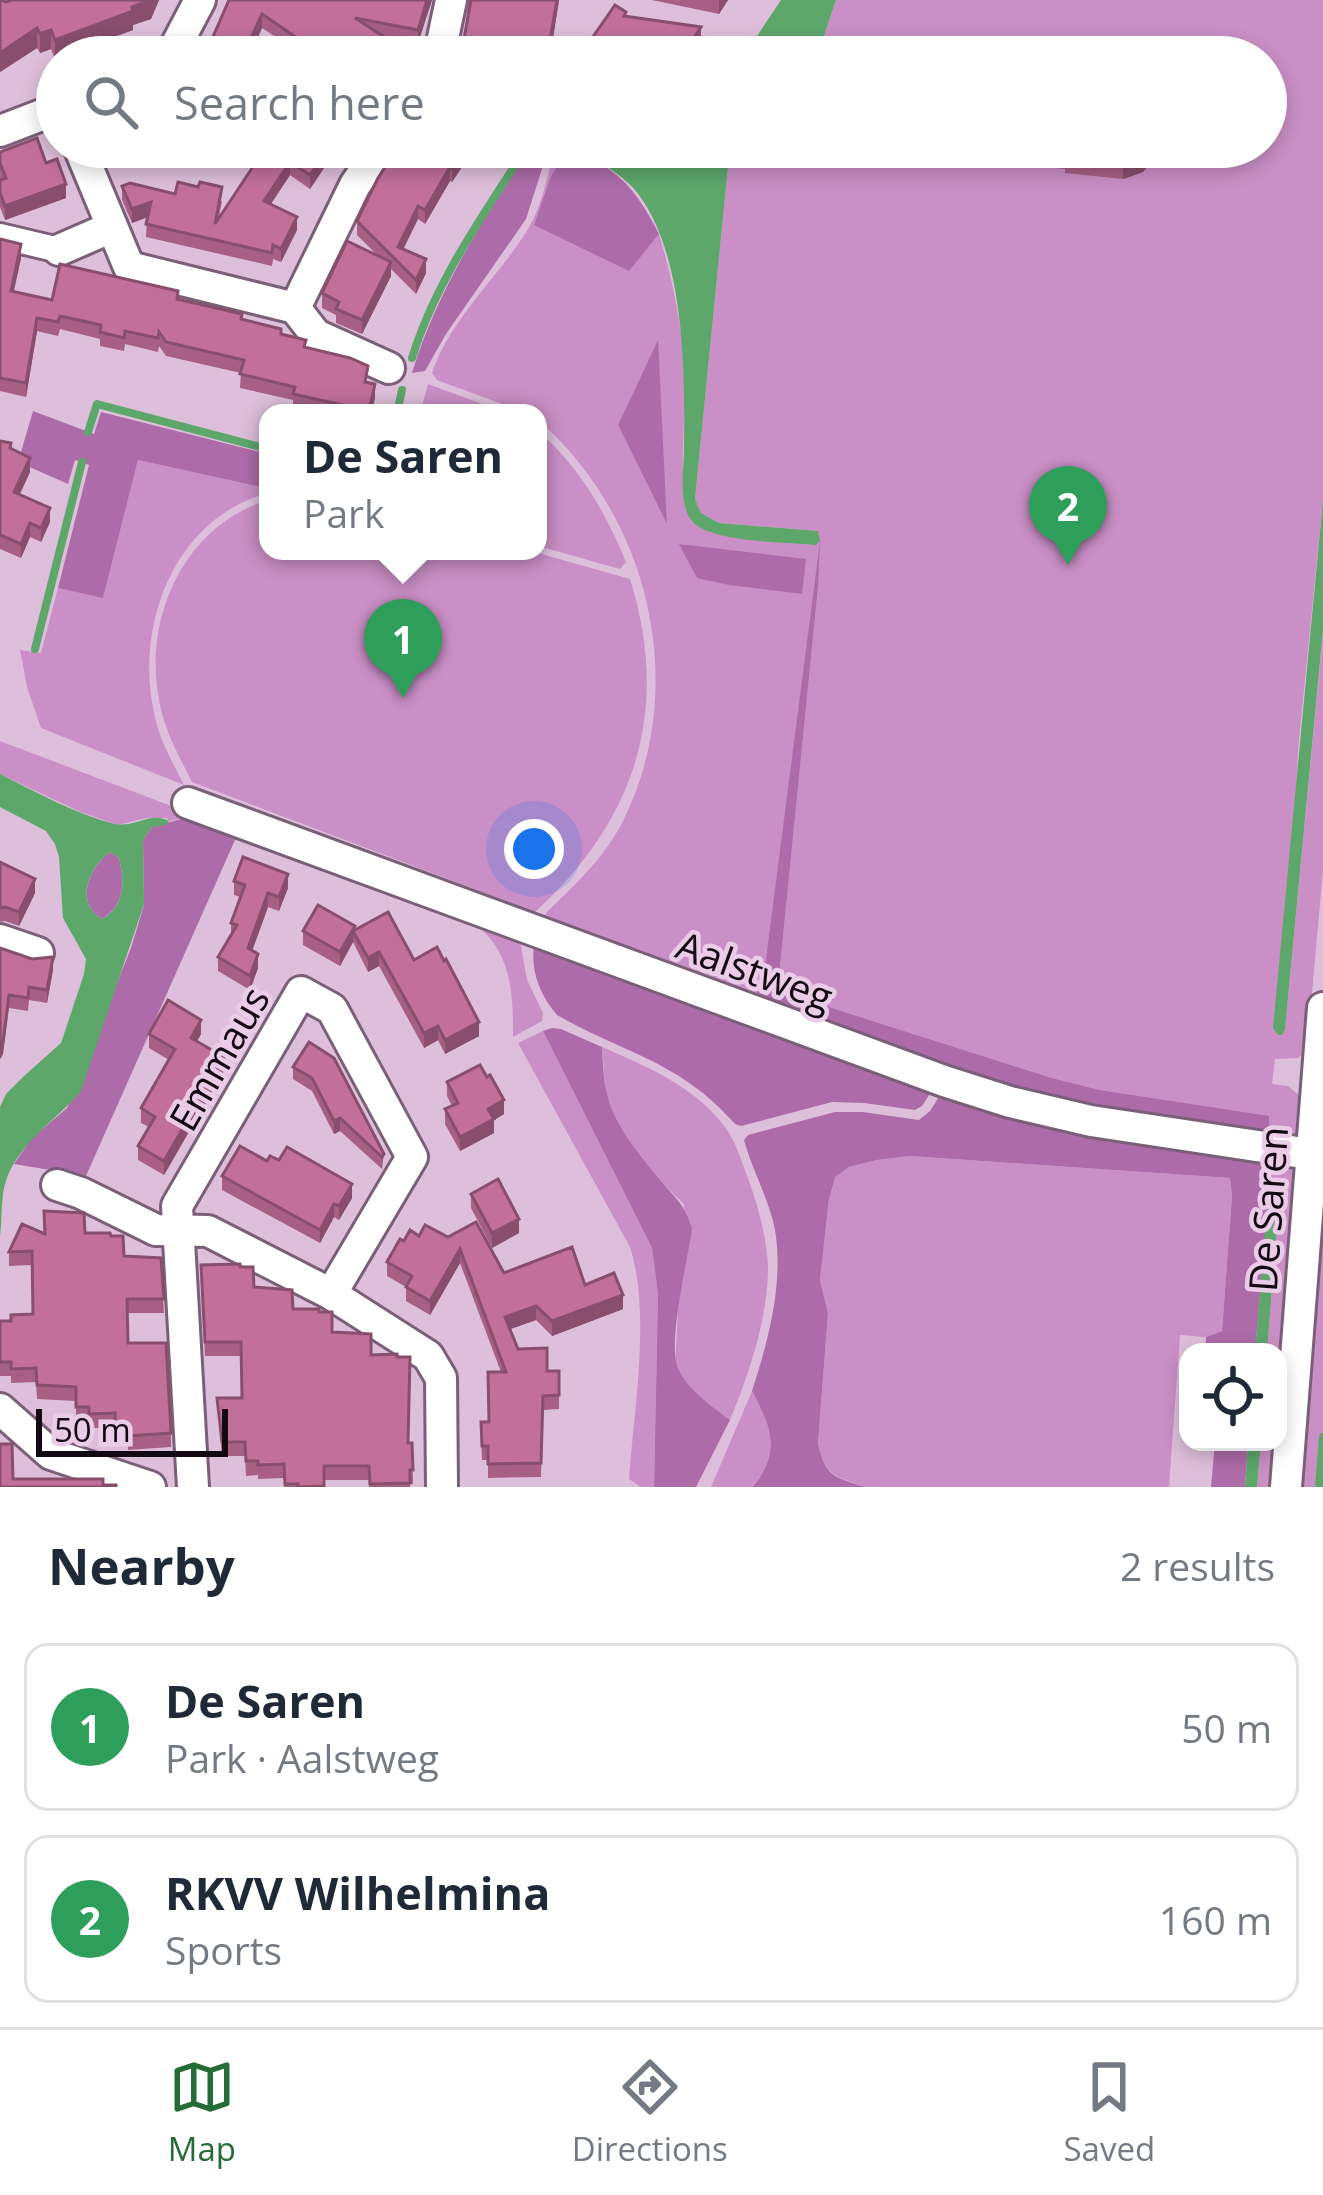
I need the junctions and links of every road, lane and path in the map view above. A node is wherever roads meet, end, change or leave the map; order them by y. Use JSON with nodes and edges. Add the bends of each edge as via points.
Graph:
{"nodes":[{"id":1,"x":200,"y":0,"type":"edge"},
{"id":2,"x":451,"y":0,"type":"edge"},
{"id":3,"x":181,"y":36,"type":"edge"},
{"id":4,"x":443,"y":36,"type":"edge"},
{"id":5,"x":36,"y":117,"type":"edge"},
{"id":6,"x":0,"y":131,"type":"edge"},
{"id":7,"x":88,"y":168,"type":"edge"},
{"id":8,"x":367,"y":168,"type":"edge"},
{"id":9,"x":112,"y":227,"type":"junction"},
{"id":10,"x":0,"y":236,"type":"edge"},
{"id":11,"x":59,"y":250,"type":"joint"},
{"id":12,"x":295,"y":308,"type":"junction"},
{"id":13,"x":389,"y":368,"type":"dead end"},
{"id":14,"x":188,"y":803,"type":"dead end"},
{"id":15,"x":0,"y":940,"type":"edge"},
{"id":16,"x":38,"y":953,"type":"edge"},
{"id":17,"x":1323,"y":1008,"type":"edge"},
{"id":18,"x":1310,"y":1154,"type":"junction"},
{"id":19,"x":56,"y":1186,"type":"dead end"},
{"id":20,"x":177,"y":1231,"type":"junction"},
{"id":21,"x":331,"y":1294,"type":"junction"},
{"id":22,"x":0,"y":1409,"type":"edge"},
{"id":23,"x":150,"y":1487,"type":"edge"},
{"id":24,"x":193,"y":1487,"type":"edge"},
{"id":25,"x":442,"y":1487,"type":"edge"},
{"id":26,"x":1286,"y":1487,"type":"edge"}],
"edges":[{"from":1,"to":3,"type":"street"},
{"from":2,"to":4,"type":"street"},
{"from":5,"to":6,"type":"street"},
{"from":7,"to":9,"type":"street"},
{"from":8,"to":12,"type":"street"},
{"from":9,"to":11,"type":"street"},
{"from":9,"to":12,"type":"street","via":[[128,267]]},
{"from":10,"to":11,"type":"street"},
{"from":12,"to":13,"type":"street","via":[[316,335]]},
{"from":14,"to":18,"type":"street","name":"Aalstweg","via":[[988,1095],[1091,1121]]},
{"from":15,"to":16,"type":"street"},
{"from":17,"to":18,"type":"street","name":"De Saren"},
{"from":18,"to":26,"type":"street","name":"De Saren"},
{"from":19,"to":20,"type":"street","via":[[156,1230]]},
{"from":20,"to":21,"type":"street","via":[[208,1232]]},
{"from":20,"to":21,"type":"street","name":"Emmaus","via":[[177,1206],[301,992],[332,1009],[412,1156]]},
{"from":20,"to":24,"type":"street"},
{"from":21,"to":25,"type":"street","via":[[428,1356],[441,1378]]},
{"from":22,"to":23,"type":"street","via":[[51,1454]]}]}
